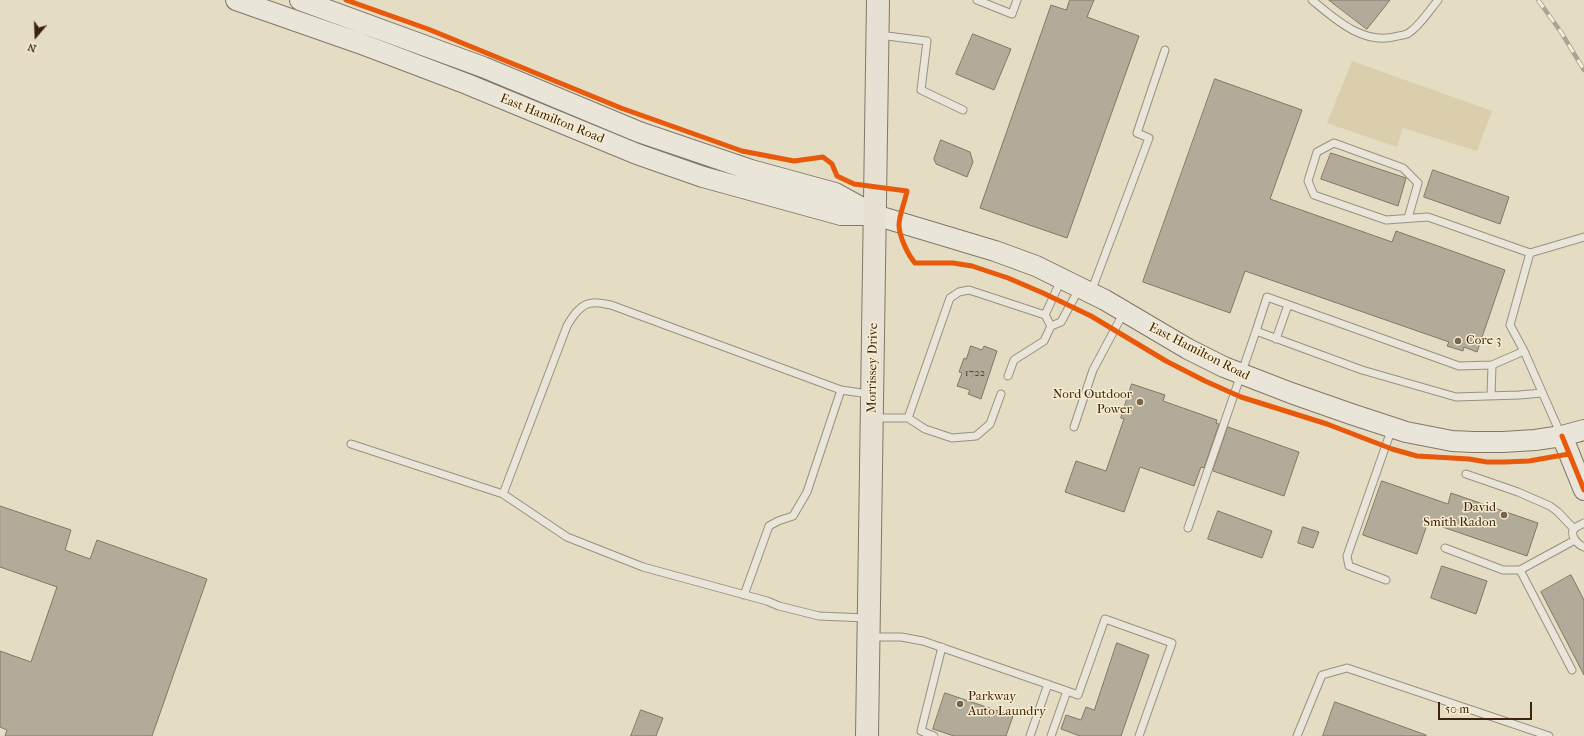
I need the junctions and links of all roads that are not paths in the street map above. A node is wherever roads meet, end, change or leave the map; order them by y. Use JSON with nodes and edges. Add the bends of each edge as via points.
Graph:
{"nodes":[{"id":1,"x":236,"y":0,"type":"edge"},
{"id":2,"x":300,"y":0,"type":"edge"},
{"id":3,"x":878,"y":0,"type":"edge"},
{"id":4,"x":977,"y":0,"type":"edge"},
{"id":5,"x":1017,"y":0,"type":"edge"},
{"id":6,"x":1312,"y":0,"type":"edge"},
{"id":7,"x":1438,"y":0,"type":"edge"},
{"id":8,"x":877,"y":34,"type":"junction"},
{"id":9,"x":1165,"y":50,"type":"dead end"},
{"id":10,"x":963,"y":110,"type":"dead end"},
{"id":11,"x":874,"y":215,"type":"junction"},
{"id":12,"x":1408,"y":218,"type":"junction"},
{"id":13,"x":1584,"y":237,"type":"edge"},
{"id":14,"x":1530,"y":253,"type":"junction"},
{"id":15,"x":1078,"y":285,"type":"junction"},
{"id":16,"x":1288,"y":305,"type":"junction"},
{"id":17,"x":1124,"y":312,"type":"junction"},
{"id":18,"x":1045,"y":315,"type":"junction"},
{"id":19,"x":1050,"y":326,"type":"junction"},
{"id":20,"x":1256,"y":331,"type":"junction"},
{"id":21,"x":1276,"y":339,"type":"junction"},
{"id":22,"x":1524,"y":351,"type":"junction"},
{"id":23,"x":1492,"y":365,"type":"junction"},
{"id":24,"x":1241,"y":374,"type":"junction"},
{"id":25,"x":1008,"y":376,"type":"dead end"},
{"id":26,"x":841,"y":390,"type":"junction"},
{"id":27,"x":1542,"y":392,"type":"junction"},
{"id":28,"x":872,"y":394,"type":"junction"},
{"id":29,"x":1001,"y":394,"type":"dead end"},
{"id":30,"x":1491,"y":396,"type":"junction"},
{"id":31,"x":872,"y":418,"type":"junction"},
{"id":32,"x":908,"y":418,"type":"junction"},
{"id":33,"x":1074,"y":427,"type":"dead end"},
{"id":34,"x":1392,"y":428,"type":"junction"},
{"id":35,"x":1584,"y":430,"type":"edge"},
{"id":36,"x":1562,"y":436,"type":"junction"},
{"id":37,"x":351,"y":444,"type":"dead end"},
{"id":38,"x":1466,"y":474,"type":"dead end"},
{"id":39,"x":1584,"y":490,"type":"edge"},
{"id":40,"x":503,"y":494,"type":"junction"},
{"id":41,"x":1584,"y":523,"type":"edge"},
{"id":42,"x":1188,"y":528,"type":"dead end"},
{"id":43,"x":1574,"y":529,"type":"junction"},
{"id":44,"x":1575,"y":540,"type":"junction"},
{"id":45,"x":1584,"y":547,"type":"edge"},
{"id":46,"x":1445,"y":548,"type":"dead end"},
{"id":47,"x":1520,"y":570,"type":"junction"},
{"id":48,"x":1386,"y":580,"type":"dead end"},
{"id":49,"x":744,"y":595,"type":"junction"},
{"id":50,"x":869,"y":627,"type":"junction"},
{"id":51,"x":942,"y":647,"type":"junction"},
{"id":52,"x":1572,"y":670,"type":"dead end"},
{"id":53,"x":1048,"y":684,"type":"junction"},
{"id":54,"x":1067,"y":691,"type":"junction"},
{"id":55,"x":867,"y":736,"type":"edge"},
{"id":56,"x":934,"y":736,"type":"edge"},
{"id":57,"x":1030,"y":736,"type":"edge"},
{"id":58,"x":1051,"y":736,"type":"edge"},
{"id":59,"x":1139,"y":736,"type":"edge"},
{"id":60,"x":1297,"y":736,"type":"edge"},
{"id":61,"x":1550,"y":736,"type":"edge"}],
"edges":[{"from":1,"to":11,"type":"main road","name":"East Hamilton Road","via":[[467,84],[637,154],[703,177],[840,215]]},
{"from":2,"to":11,"type":"main road","name":"East Hamilton Road","via":[[483,67],[639,132],[751,170],[835,193]]},
{"from":3,"to":8,"type":"main road","name":"Morrissey Drive"},
{"from":4,"to":5,"type":"lane","via":[[1012,14]]},
{"from":6,"to":7,"type":"lane","via":[[1354,32],[1374,38],[1390,39],[1409,33]]},
{"from":8,"to":10,"type":"lane","via":[[927,41],[921,90]]},
{"from":8,"to":11,"type":"main road","name":"Morrissey Drive"},
{"from":9,"to":15,"type":"lane","via":[[1136,133],[1149,138]]},
{"from":11,"to":15,"type":"main road","name":"East Hamilton Road","via":[[995,250]]},
{"from":11,"to":28,"type":"main road","name":"Morrissey Drive"},
{"from":12,"to":12,"type":"lane","via":[[1386,220],[1314,195],[1308,180],[1317,152],[1334,142],[1404,168],[1418,184]]},
{"from":12,"to":14,"type":"lane","via":[[1428,217]]},
{"from":13,"to":14,"type":"lane"},
{"from":14,"to":22,"type":"lane","via":[[1510,325]]},
{"from":15,"to":17,"type":"main road","name":"East Hamilton Road"},
{"from":15,"to":18,"type":"lane"},
{"from":15,"to":19,"type":"lane","via":[[1061,322]]},
{"from":16,"to":20,"type":"lane","via":[[1267,297]]},
{"from":16,"to":21,"type":"lane"},
{"from":16,"to":23,"type":"lane","via":[[1459,366]]},
{"from":17,"to":24,"type":"main road","name":"East Hamilton Road","via":[[1188,349]]},
{"from":17,"to":33,"type":"lane","via":[[1093,370]]},
{"from":18,"to":19,"type":"lane"},
{"from":18,"to":32,"type":"lane","via":[[969,290],[959,292],[950,298]]},
{"from":19,"to":25,"type":"lane","via":[[1044,341],[1014,360]]},
{"from":20,"to":21,"type":"lane"},
{"from":20,"to":24,"type":"lane"},
{"from":21,"to":30,"type":"lane","via":[[1362,370],[1456,398]]},
{"from":22,"to":23,"type":"lane"},
{"from":22,"to":27,"type":"lane"},
{"from":23,"to":30,"type":"lane"},
{"from":24,"to":34,"type":"main road","name":"East Hamilton Road"},
{"from":24,"to":42,"type":"lane"},
{"from":26,"to":28,"type":"lane"},
{"from":26,"to":40,"type":"lane","via":[[611,305],[591,303],[573,316],[567,326]]},
{"from":26,"to":49,"type":"lane","via":[[807,492],[793,516],[768,526]]},
{"from":27,"to":30,"type":"lane"},
{"from":27,"to":36,"type":"lane"},
{"from":28,"to":31,"type":"main road","name":"Morrissey Drive"},
{"from":29,"to":32,"type":"lane","via":[[990,424],[976,436],[952,438],[925,429]]},
{"from":31,"to":32,"type":"lane"},
{"from":31,"to":50,"type":"main road","name":"Morrissey Drive"},
{"from":34,"to":36,"type":"main road","name":"East Hamilton Road","via":[[1423,436],[1473,442],[1503,442]]},
{"from":34,"to":48,"type":"lane","via":[[1347,556],[1349,566]]},
{"from":35,"to":36,"type":"main road","name":"East Hamilton Road"},
{"from":36,"to":39,"type":"main road"},
{"from":37,"to":40,"type":"lane"},
{"from":38,"to":43,"type":"lane","via":[[1550,506]]},
{"from":40,"to":49,"type":"lane","via":[[567,537],[643,566]]},
{"from":41,"to":43,"type":"lane"},
{"from":43,"to":44,"type":"lane","via":[[1572,532]]},
{"from":44,"to":45,"type":"lane"},
{"from":44,"to":47,"type":"lane"},
{"from":46,"to":47,"type":"lane","via":[[1503,570]]},
{"from":47,"to":52,"type":"lane"},
{"from":49,"to":50,"type":"lane"},
{"from":50,"to":51,"type":"lane"},
{"from":50,"to":55,"type":"main road","name":"Morrissey Drive"},
{"from":51,"to":53,"type":"lane"},
{"from":51,"to":56,"type":"lane","via":[[921,731]]},
{"from":53,"to":54,"type":"lane"},
{"from":53,"to":57,"type":"lane"},
{"from":54,"to":58,"type":"lane"},
{"from":54,"to":59,"type":"lane","via":[[1078,695],[1105,619],[1172,643]]},
{"from":60,"to":61,"type":"lane","via":[[1322,675],[1347,668]]}]}
